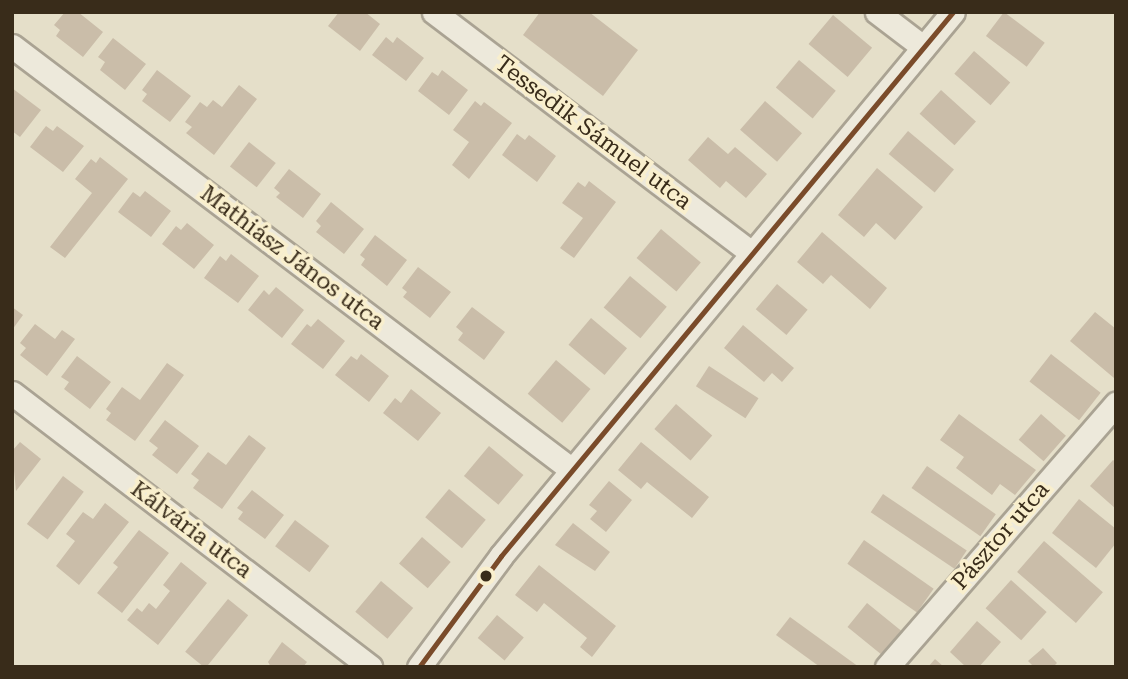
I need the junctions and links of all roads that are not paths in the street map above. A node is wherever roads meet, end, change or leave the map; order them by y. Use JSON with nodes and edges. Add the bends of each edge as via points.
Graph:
{"nodes":[{"id":1,"x":434,"y":12,"type":"edge"},
{"id":2,"x":877,"y":12,"type":"edge"},
{"id":3,"x":953,"y":12,"type":"edge"},
{"id":4,"x":12,"y":46,"type":"edge"},
{"id":5,"x":923,"y":47,"type":"junction"},
{"id":6,"x":752,"y":253,"type":"junction"},
{"id":7,"x":12,"y":393,"type":"edge"},
{"id":8,"x":1116,"y":404,"type":"edge"},
{"id":9,"x":572,"y":470,"type":"junction"},
{"id":10,"x":370,"y":667,"type":"edge"},
{"id":11,"x":419,"y":667,"type":"edge"},
{"id":12,"x":887,"y":667,"type":"edge"}],
"edges":[{"from":1,"to":6,"type":"street","name":"Tessedik Sámuel utca"},
{"from":2,"to":5,"type":"street"},
{"from":3,"to":5,"type":"street"},
{"from":4,"to":9,"type":"street","name":"Mathiász János utca"},
{"from":5,"to":6,"type":"street"},
{"from":6,"to":9,"type":"street"},
{"from":7,"to":10,"type":"street","name":"Kálvária utca"},
{"from":8,"to":12,"type":"street","name":"Pásztor utca"},
{"from":9,"to":11,"type":"street"}]}
